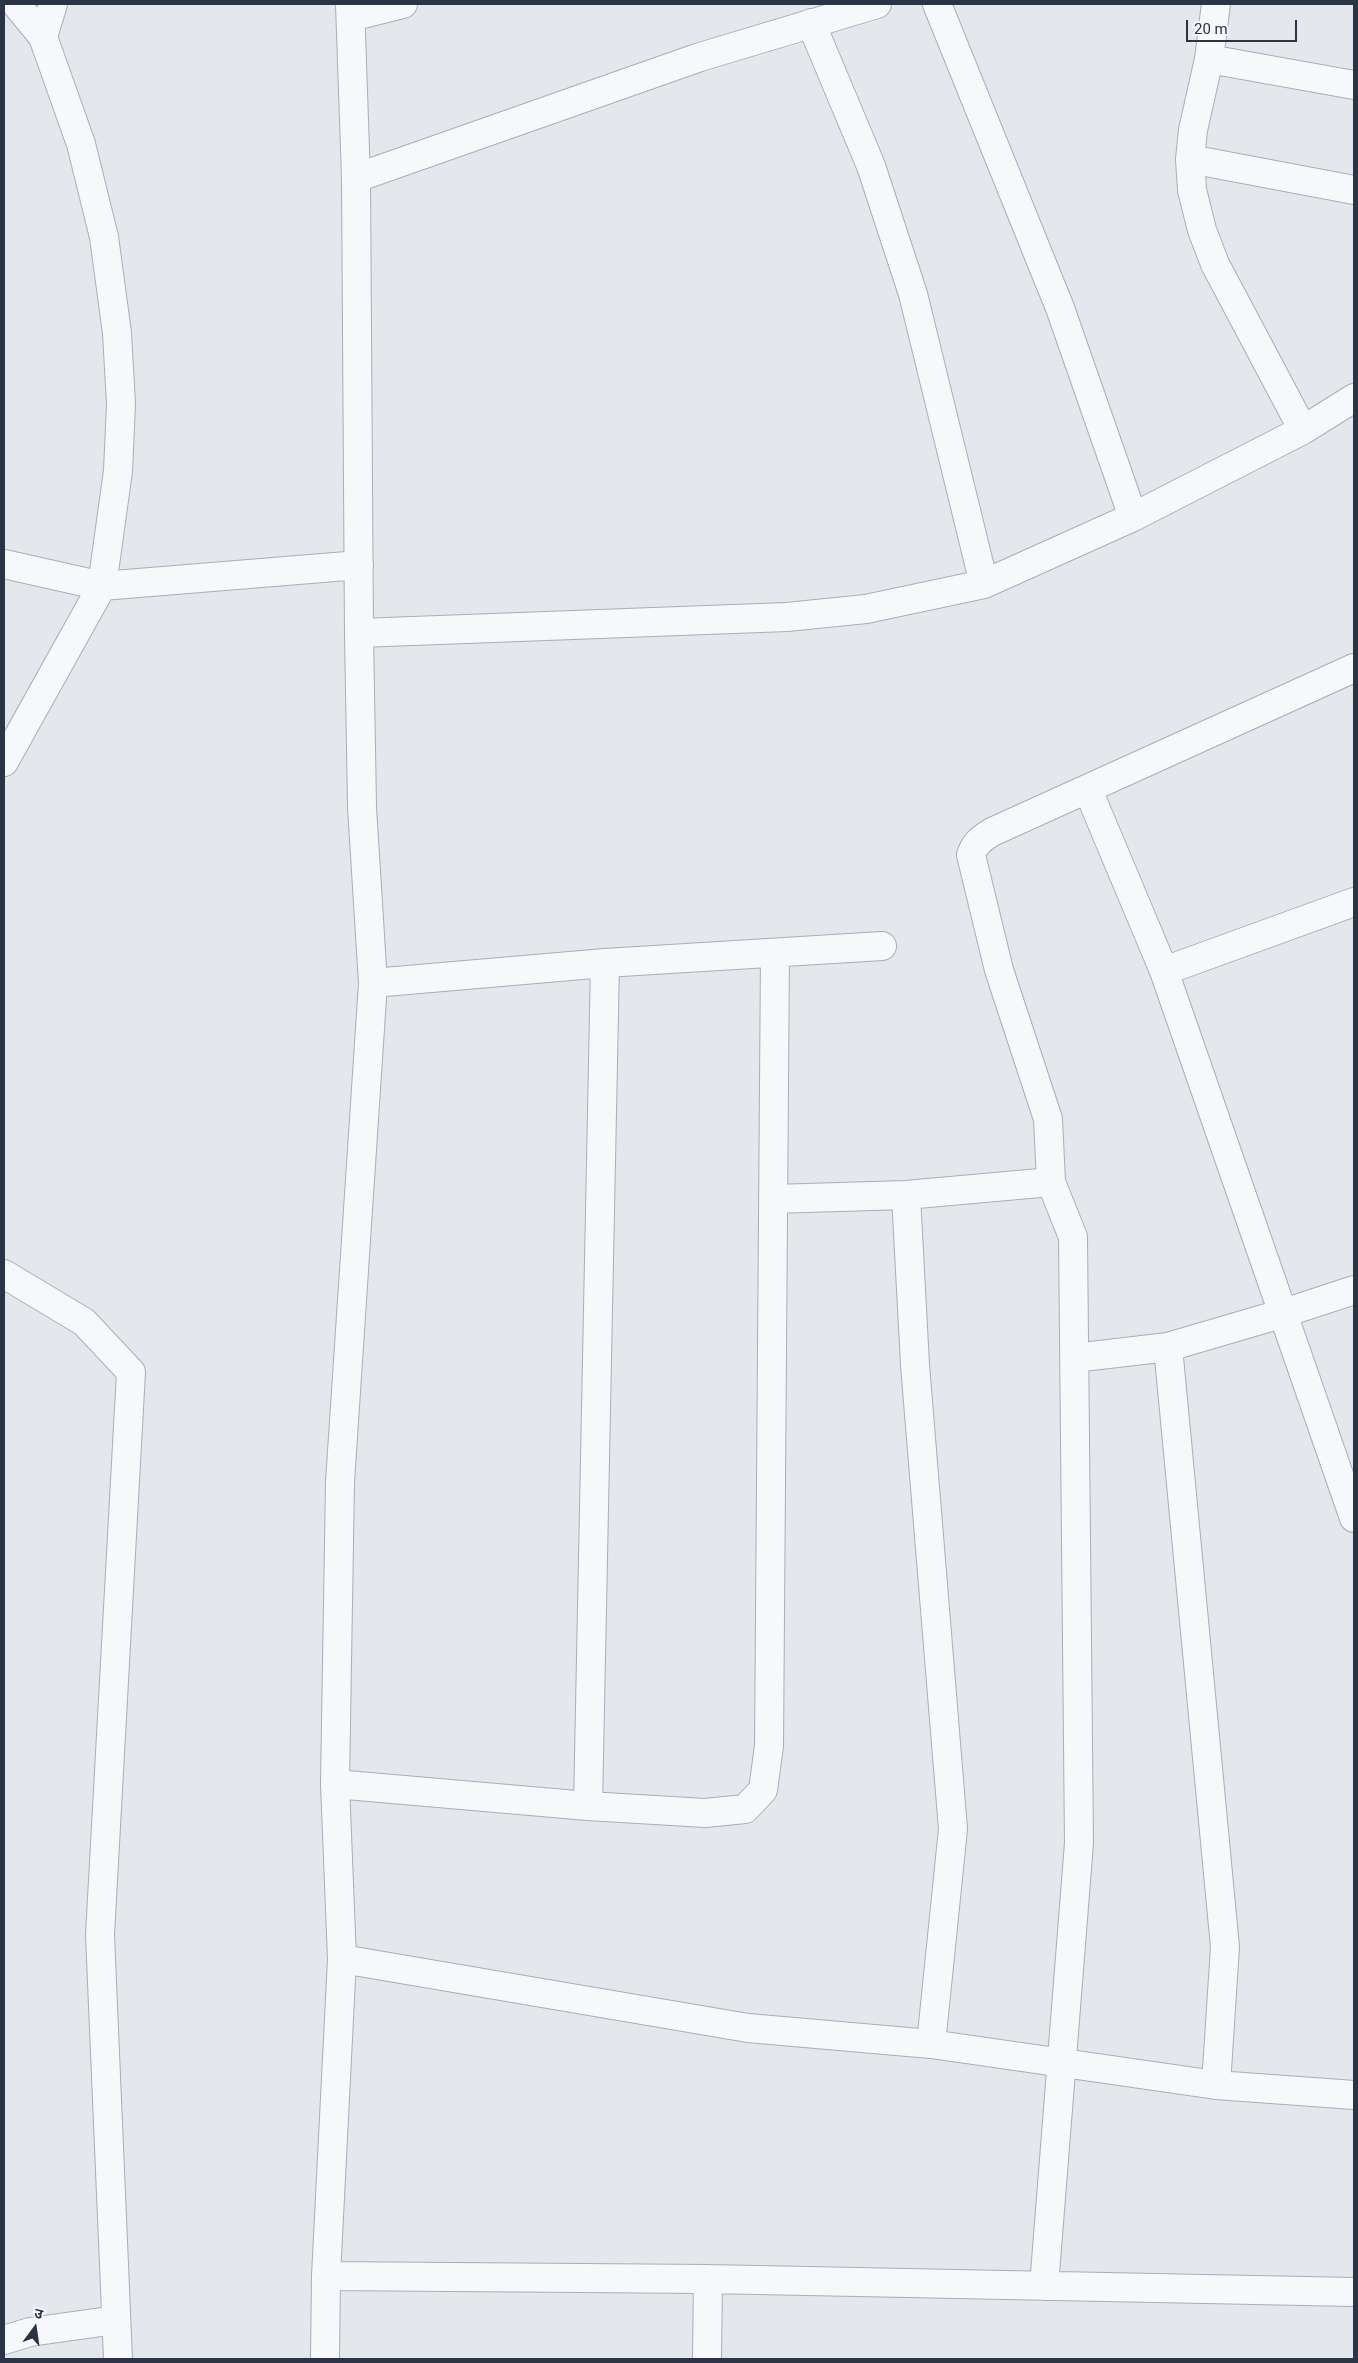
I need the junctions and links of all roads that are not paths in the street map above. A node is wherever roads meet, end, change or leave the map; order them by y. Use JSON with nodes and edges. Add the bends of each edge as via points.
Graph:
{"nodes":[{"id":1,"x":16,"y":4,"type":"edge"},
{"id":2,"x":53,"y":4,"type":"edge"},
{"id":3,"x":403,"y":4,"type":"edge"},
{"id":4,"x":877,"y":4,"type":"edge"},
{"id":5,"x":937,"y":4,"type":"edge"},
{"id":6,"x":1216,"y":4,"type":"edge"},
{"id":7,"x":351,"y":10,"type":"edge"},
{"id":8,"x":811,"y":23,"type":"junction"},
{"id":9,"x":43,"y":37,"type":"junction"},
{"id":10,"x":1209,"y":59,"type":"junction"},
{"id":11,"x":1354,"y":85,"type":"edge"},
{"id":12,"x":1190,"y":160,"type":"junction"},
{"id":13,"x":356,"y":178,"type":"junction"},
{"id":14,"x":1354,"y":190,"type":"edge"},
{"id":15,"x":1354,"y":398,"type":"edge"},
{"id":16,"x":1303,"y":430,"type":"junction"},
{"id":17,"x":1133,"y":518,"type":"junction"},
{"id":18,"x":4,"y":564,"type":"edge"},
{"id":19,"x":360,"y":565,"type":"junction"},
{"id":20,"x":984,"y":584,"type":"junction"},
{"id":21,"x":102,"y":586,"type":"junction"},
{"id":22,"x":359,"y":633,"type":"junction"},
{"id":23,"x":1354,"y":668,"type":"edge"},
{"id":24,"x":4,"y":762,"type":"edge"},
{"id":25,"x":1088,"y":790,"type":"junction"},
{"id":26,"x":1354,"y":902,"type":"edge"},
{"id":27,"x":882,"y":946,"type":"dead end"},
{"id":28,"x":775,"y":953,"type":"junction"},
{"id":29,"x":605,"y":963,"type":"junction"},
{"id":30,"x":1164,"y":971,"type":"junction"},
{"id":31,"x":373,"y":983,"type":"junction"},
{"id":32,"x":1051,"y":1182,"type":"junction"},
{"id":33,"x":906,"y":1195,"type":"junction"},
{"id":34,"x":773,"y":1199,"type":"junction"},
{"id":35,"x":4,"y":1274,"type":"edge"},
{"id":36,"x":1354,"y":1290,"type":"edge"},
{"id":37,"x":1284,"y":1313,"type":"junction"},
{"id":38,"x":1168,"y":1347,"type":"junction"},
{"id":39,"x":1074,"y":1358,"type":"junction"},
{"id":40,"x":1354,"y":1516,"type":"edge"},
{"id":41,"x":335,"y":1784,"type":"junction"},
{"id":42,"x":588,"y":1806,"type":"junction"},
{"id":43,"x":342,"y":1959,"type":"junction"},
{"id":44,"x":931,"y":2044,"type":"junction"},
{"id":45,"x":1061,"y":2062,"type":"junction"},
{"id":46,"x":1216,"y":2085,"type":"junction"},
{"id":47,"x":1354,"y":2094,"type":"edge"},
{"id":48,"x":326,"y":2276,"type":"junction"},
{"id":49,"x":708,"y":2279,"type":"junction"},
{"id":50,"x":1044,"y":2286,"type":"junction"},
{"id":51,"x":1354,"y":2292,"type":"edge"},
{"id":52,"x":116,"y":2320,"type":"junction"},
{"id":53,"x":4,"y":2340,"type":"edge"},
{"id":54,"x":118,"y":2359,"type":"edge"},
{"id":55,"x":325,"y":2359,"type":"edge"},
{"id":56,"x":707,"y":2359,"type":"edge"}],
"edges":[{"from":1,"to":9,"type":"street"},
{"from":2,"to":9,"type":"street"},
{"from":3,"to":7,"type":"street"},
{"from":4,"to":8,"type":"street"},
{"from":5,"to":17,"type":"street","via":[[1060,308]]},
{"from":6,"to":10,"type":"street"},
{"from":7,"to":13,"type":"street"},
{"from":8,"to":13,"type":"street","via":[[700,57]]},
{"from":8,"to":20,"type":"street","via":[[871,166],[914,294]]},
{"from":9,"to":21,"type":"street","via":[[81,144],[102,228],[117,333],[121,404],[118,471]]},
{"from":10,"to":11,"type":"street"},
{"from":10,"to":12,"type":"street","via":[[1193,130]]},
{"from":12,"to":14,"type":"street"},
{"from":12,"to":16,"type":"street","via":[[1192,190],[1215,264]]},
{"from":13,"to":19,"type":"street"},
{"from":15,"to":16,"type":"street"},
{"from":16,"to":17,"type":"street"},
{"from":17,"to":20,"type":"street"},
{"from":18,"to":21,"type":"street"},
{"from":19,"to":21,"type":"street"},
{"from":19,"to":22,"type":"street"},
{"from":20,"to":22,"type":"street","via":[[866,609],[787,618]]},
{"from":21,"to":24,"type":"street"},
{"from":22,"to":31,"type":"street","via":[[362,807]]},
{"from":23,"to":25,"type":"street"},
{"from":25,"to":30,"type":"street"},
{"from":25,"to":32,"type":"street","via":[[992,832],[974,846],[971,855],[999,970],[1048,1119]]},
{"from":26,"to":30,"type":"street"},
{"from":27,"to":28,"type":"street"},
{"from":28,"to":29,"type":"street"},
{"from":28,"to":34,"type":"street"},
{"from":29,"to":31,"type":"street"},
{"from":29,"to":42,"type":"street"},
{"from":30,"to":37,"type":"street"},
{"from":31,"to":41,"type":"street","via":[[340,1482]]},
{"from":32,"to":33,"type":"street"},
{"from":32,"to":39,"type":"street","via":[[1073,1237]]},
{"from":33,"to":34,"type":"street"},
{"from":33,"to":44,"type":"street","via":[[915,1366],[953,1829]]},
{"from":34,"to":42,"type":"street","via":[[769,1746],[763,1790],[745,1809],[705,1813]]},
{"from":35,"to":52,"type":"street","via":[[84,1322],[131,1372],[100,1935]]},
{"from":36,"to":37,"type":"street"},
{"from":37,"to":38,"type":"street"},
{"from":37,"to":40,"type":"street"},
{"from":38,"to":39,"type":"street"},
{"from":38,"to":46,"type":"street","via":[[1225,1946]]},
{"from":39,"to":45,"type":"street","via":[[1079,1843]]},
{"from":41,"to":42,"type":"street"},
{"from":41,"to":43,"type":"street"},
{"from":43,"to":44,"type":"street","via":[[748,2028]]},
{"from":43,"to":48,"type":"street"},
{"from":44,"to":45,"type":"street"},
{"from":45,"to":46,"type":"street"},
{"from":45,"to":50,"type":"street"},
{"from":46,"to":47,"type":"street"},
{"from":48,"to":49,"type":"street"},
{"from":48,"to":55,"type":"street"},
{"from":49,"to":50,"type":"street"},
{"from":49,"to":56,"type":"street"},
{"from":50,"to":51,"type":"street"},
{"from":52,"to":53,"type":"street","via":[[30,2332]]},
{"from":52,"to":54,"type":"street"}]}
